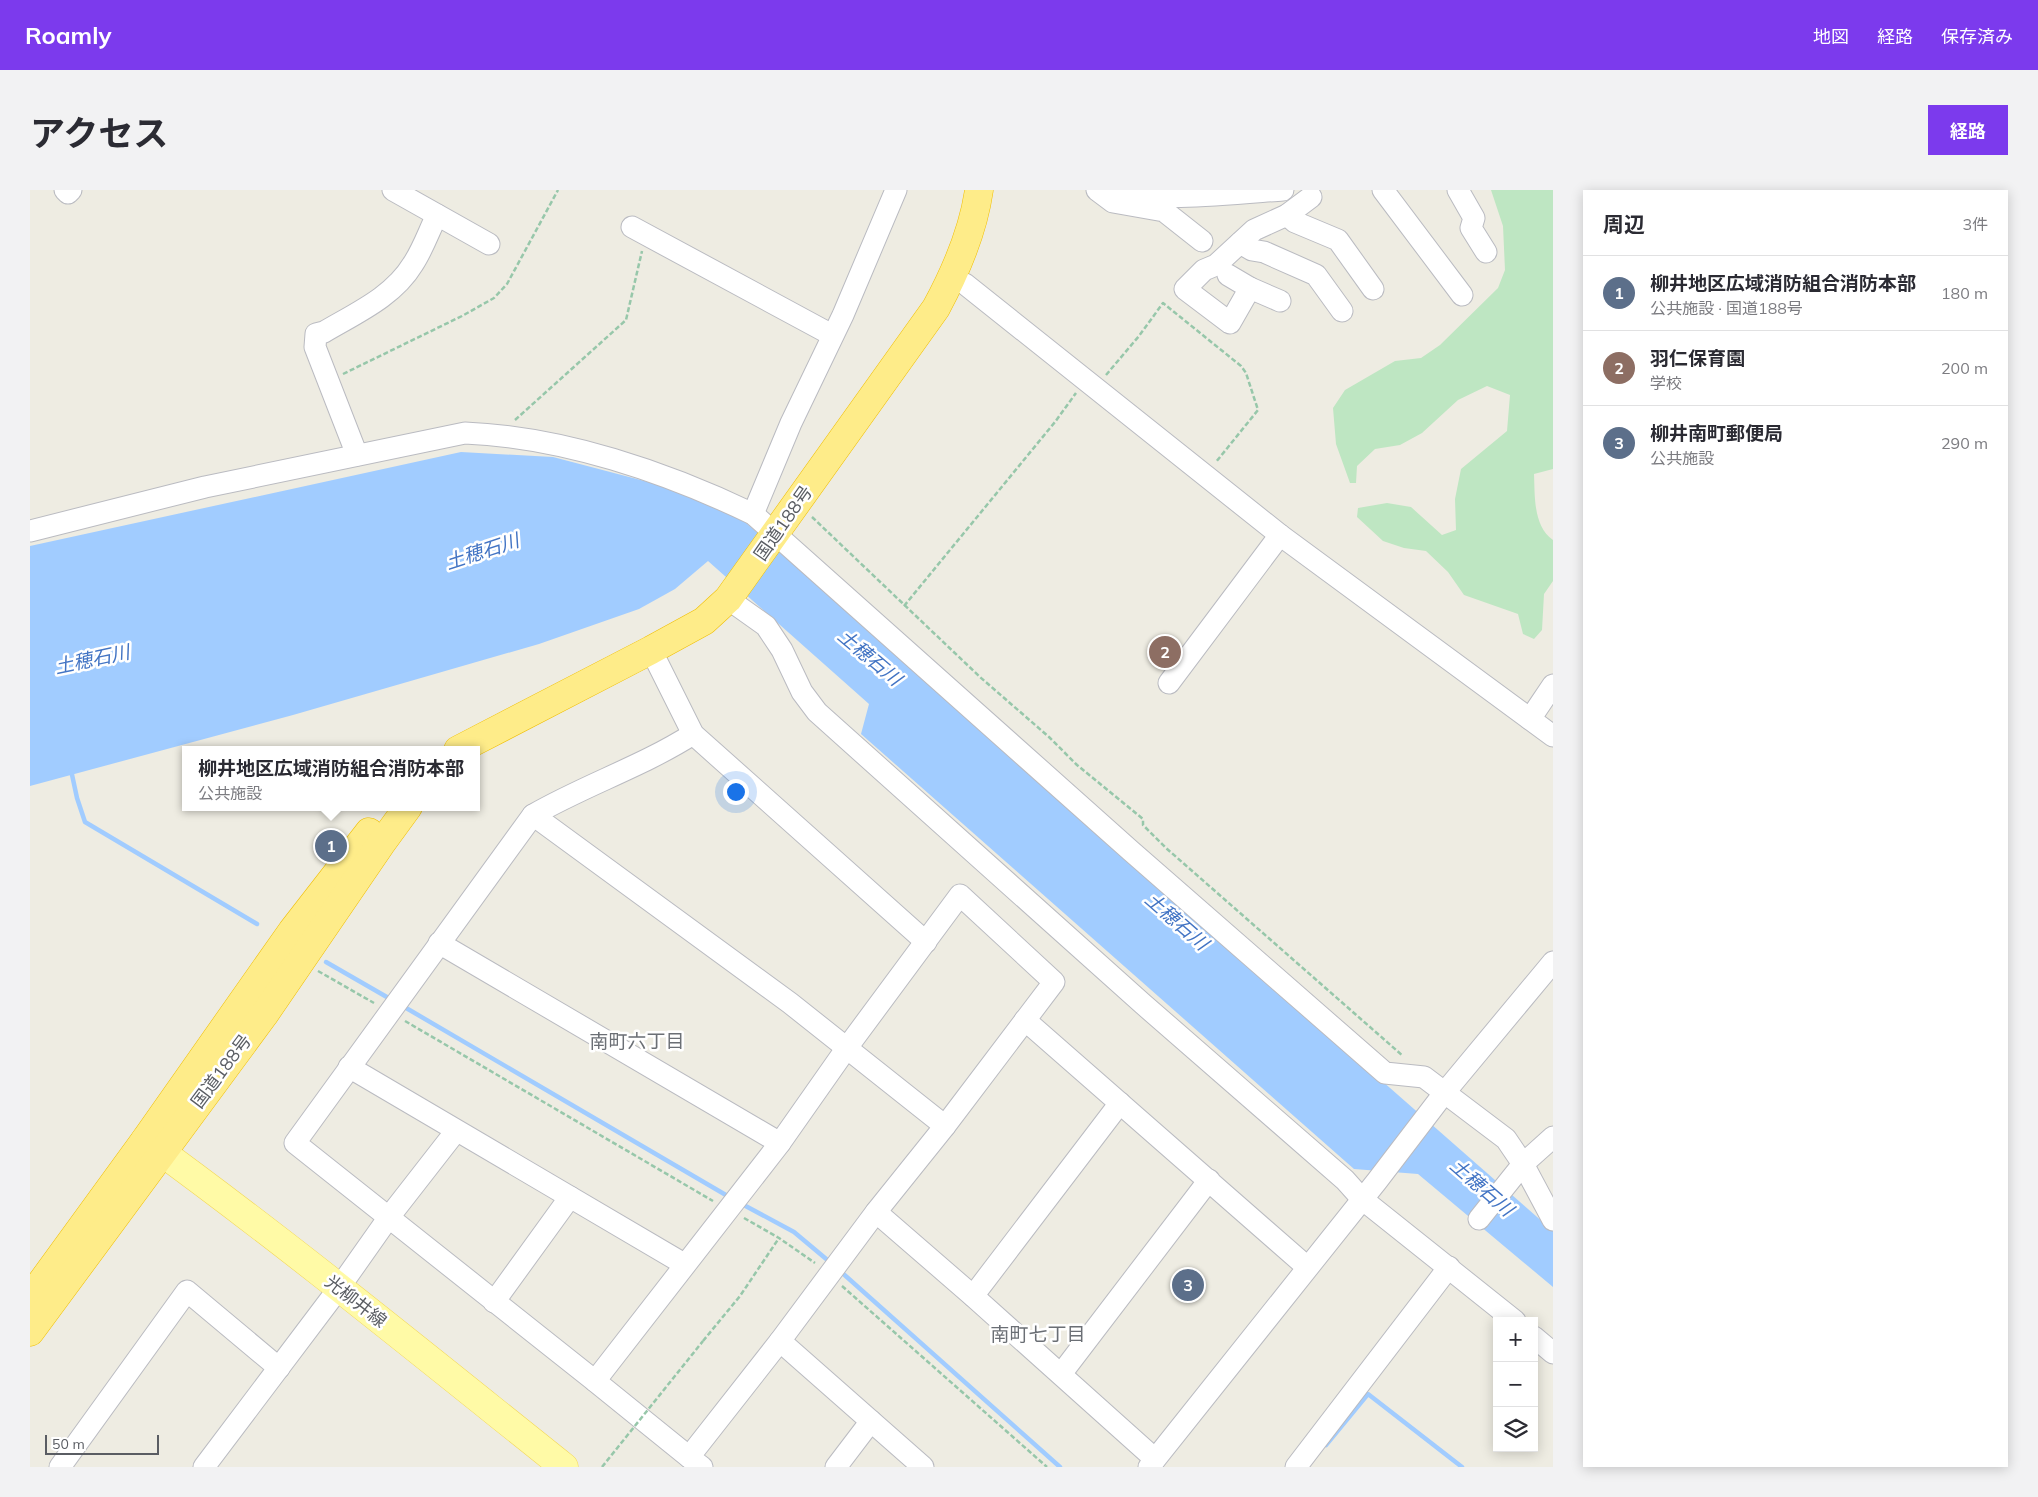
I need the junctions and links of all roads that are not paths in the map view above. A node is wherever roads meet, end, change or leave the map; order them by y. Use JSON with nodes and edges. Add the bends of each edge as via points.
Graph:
{"nodes":[{"id":1,"x":65,"y":190,"type":"edge"},
{"id":2,"x":71,"y":190,"type":"edge"},
{"id":3,"x":394,"y":190,"type":"edge"},
{"id":4,"x":896,"y":190,"type":"edge"},
{"id":5,"x":980,"y":190,"type":"edge"},
{"id":6,"x":1097,"y":190,"type":"edge"},
{"id":7,"x":1118,"y":190,"type":"edge"},
{"id":8,"x":1283,"y":190,"type":"edge"},
{"id":9,"x":1383,"y":190,"type":"edge"},
{"id":10,"x":1458,"y":190,"type":"edge"},
{"id":11,"x":1310,"y":192,"type":"edge"},
{"id":12,"x":437,"y":215,"type":"junction"},
{"id":13,"x":1287,"y":215,"type":"junction"},
{"id":14,"x":639,"y":231,"type":"road end"},
{"id":15,"x":1202,"y":241,"type":"dead end"},
{"id":16,"x":1240,"y":243,"type":"junction"},
{"id":17,"x":489,"y":244,"type":"dead end"},
{"id":18,"x":1486,"y":252,"type":"dead end"},
{"id":19,"x":1228,"y":275,"type":"dead end"},
{"id":20,"x":952,"y":279,"type":"junction"},
{"id":21,"x":1250,"y":288,"type":"junction"},
{"id":22,"x":1373,"y":290,"type":"dead end"},
{"id":23,"x":1462,"y":295,"type":"dead end"},
{"id":24,"x":1280,"y":301,"type":"dead end"},
{"id":25,"x":1342,"y":311,"type":"dead end"},
{"id":26,"x":832,"y":335,"type":"junction"},
{"id":27,"x":357,"y":456,"type":"junction"},
{"id":28,"x":753,"y":514,"type":"junction"},
{"id":29,"x":30,"y":531,"type":"edge"},
{"id":30,"x":1280,"y":535,"type":"junction"},
{"id":31,"x":774,"y":536,"type":"junction"},
{"id":32,"x":731,"y":595,"type":"junction"},
{"id":33,"x":651,"y":650,"type":"junction"},
{"id":34,"x":1169,"y":683,"type":"dead end"},
{"id":35,"x":1553,"y":685,"type":"edge"},
{"id":36,"x":1530,"y":719,"type":"junction"},
{"id":37,"x":693,"y":734,"type":"junction"},
{"id":38,"x":1553,"y":736,"type":"edge"},
{"id":39,"x":468,"y":746,"type":"edge"},
{"id":40,"x":386,"y":811,"type":"edge"},
{"id":41,"x":405,"y":811,"type":"edge"},
{"id":42,"x":533,"y":815,"type":"junction"},
{"id":43,"x":926,"y":942,"type":"junction"},
{"id":44,"x":439,"y":943,"type":"junction"},
{"id":45,"x":1553,"y":962,"type":"edge"},
{"id":46,"x":1025,"y":1020,"type":"junction"},
{"id":47,"x":846,"y":1049,"type":"junction"},
{"id":48,"x":349,"y":1067,"type":"junction"},
{"id":49,"x":1445,"y":1092,"type":"junction"},
{"id":50,"x":1120,"y":1103,"type":"junction"},
{"id":51,"x":945,"y":1126,"type":"junction"},
{"id":52,"x":456,"y":1131,"type":"junction"},
{"id":53,"x":1553,"y":1138,"type":"edge"},
{"id":54,"x":780,"y":1143,"type":"junction"},
{"id":55,"x":153,"y":1146,"type":"junction"},
{"id":56,"x":1523,"y":1164,"type":"junction"},
{"id":57,"x":1209,"y":1180,"type":"junction"},
{"id":58,"x":570,"y":1197,"type":"junction"},
{"id":59,"x":1362,"y":1199,"type":"junction"},
{"id":60,"x":876,"y":1212,"type":"junction"},
{"id":61,"x":389,"y":1217,"type":"junction"},
{"id":62,"x":1479,"y":1219,"type":"dead end"},
{"id":63,"x":1553,"y":1220,"type":"edge"},
{"id":64,"x":684,"y":1264,"type":"junction"},
{"id":65,"x":1307,"y":1267,"type":"junction"},
{"id":66,"x":1449,"y":1267,"type":"junction"},
{"id":67,"x":339,"y":1288,"type":"junction"},
{"id":68,"x":973,"y":1296,"type":"junction"},
{"id":69,"x":30,"y":1298,"type":"edge"},
{"id":70,"x":494,"y":1302,"type":"junction"},
{"id":71,"x":1510,"y":1317,"type":"edge"},
{"id":72,"x":30,"y":1332,"type":"edge"},
{"id":73,"x":1538,"y":1340,"type":"edge"},
{"id":74,"x":780,"y":1341,"type":"junction"},
{"id":75,"x":1553,"y":1353,"type":"edge"},
{"id":76,"x":279,"y":1368,"type":"junction"},
{"id":77,"x":1061,"y":1374,"type":"junction"},
{"id":78,"x":595,"y":1381,"type":"junction"},
{"id":79,"x":871,"y":1421,"type":"junction"},
{"id":80,"x":696,"y":1462,"type":"edge"},
{"id":81,"x":1152,"y":1463,"type":"edge"},
{"id":82,"x":60,"y":1467,"type":"edge"},
{"id":83,"x":204,"y":1467,"type":"edge"},
{"id":84,"x":564,"y":1467,"type":"edge"},
{"id":85,"x":836,"y":1467,"type":"edge"},
{"id":86,"x":922,"y":1467,"type":"edge"},
{"id":87,"x":1296,"y":1467,"type":"edge"}],
"edges":[{"from":1,"to":2,"type":"street","via":[[68,193]]},
{"from":3,"to":12,"type":"street"},
{"from":4,"to":26,"type":"street"},
{"from":5,"to":20,"type":"highway","name":"国道188号"},
{"from":6,"to":15,"type":"street","via":[[1114,202],[1164,211]]},
{"from":7,"to":8,"type":"street","via":[[1144,196],[1182,196]]},
{"from":9,"to":23,"type":"street"},
{"from":10,"to":18,"type":"street","via":[[1474,218],[1471,228]]},
{"from":11,"to":13,"type":"street"},
{"from":12,"to":17,"type":"street"},
{"from":12,"to":27,"type":"street","via":[[414,264],[399,283],[385,295],[316,334],[315,347]]},
{"from":13,"to":16,"type":"street","via":[[1254,230]]},
{"from":13,"to":22,"type":"street","via":[[1338,240]]},
{"from":14,"to":26,"type":"street"},
{"from":16,"to":21,"type":"street","via":[[1185,289],[1230,323]]},
{"from":16,"to":25,"type":"street","via":[[1316,275]]},
{"from":19,"to":21,"type":"street"},
{"from":20,"to":30,"type":"street","via":[[965,284]]},
{"from":20,"to":31,"type":"highway","name":"国道188号","via":[[936,308]]},
{"from":21,"to":24,"type":"street"},
{"from":26,"to":28,"type":"street"},
{"from":27,"to":28,"type":"street","via":[[466,433],[502,434],[662,475]]},
{"from":27,"to":29,"type":"street","via":[[205,487]]},
{"from":28,"to":31,"type":"street"},
{"from":30,"to":34,"type":"street"},
{"from":30,"to":36,"type":"street"},
{"from":31,"to":32,"type":"highway","name":"国道188号"},
{"from":31,"to":49,"type":"street","via":[[1385,1073],[1424,1077]]},
{"from":32,"to":33,"type":"highway","name":"国道188号","via":[[704,620]]},
{"from":32,"to":59,"type":"street","via":[[766,626],[782,650],[802,692],[817,712]]},
{"from":33,"to":37,"type":"street"},
{"from":33,"to":39,"type":"highway","name":"国道188号"},
{"from":35,"to":36,"type":"street"},
{"from":36,"to":38,"type":"street"},
{"from":37,"to":42,"type":"street","via":[[672,748]]},
{"from":37,"to":43,"type":"street"},
{"from":40,"to":55,"type":"highway","name":"国道188号","via":[[292,931]]},
{"from":41,"to":55,"type":"highway","name":"国道188号","via":[[264,1015]]},
{"from":42,"to":44,"type":"street"},
{"from":42,"to":47,"type":"street","via":[[760,980]]},
{"from":43,"to":46,"type":"street","via":[[960,895],[1054,982]]},
{"from":43,"to":47,"type":"street"},
{"from":44,"to":48,"type":"street"},
{"from":44,"to":54,"type":"street"},
{"from":45,"to":49,"type":"street"},
{"from":46,"to":50,"type":"street"},
{"from":46,"to":51,"type":"street"},
{"from":47,"to":51,"type":"street"},
{"from":47,"to":54,"type":"street"},
{"from":48,"to":52,"type":"street"},
{"from":48,"to":61,"type":"street","via":[[295,1143]]},
{"from":49,"to":56,"type":"street","via":[[1506,1139]]},
{"from":49,"to":59,"type":"street"},
{"from":50,"to":57,"type":"street"},
{"from":50,"to":68,"type":"street"},
{"from":51,"to":60,"type":"street"},
{"from":52,"to":58,"type":"street"},
{"from":52,"to":61,"type":"street"},
{"from":53,"to":56,"type":"street"},
{"from":54,"to":64,"type":"street"},
{"from":55,"to":67,"type":"main road","name":"光柳井線"},
{"from":55,"to":69,"type":"highway","name":"国道188号"},
{"from":55,"to":72,"type":"highway","name":"国道188号"},
{"from":56,"to":62,"type":"street"},
{"from":56,"to":63,"type":"street"},
{"from":57,"to":65,"type":"street"},
{"from":57,"to":77,"type":"street"},
{"from":58,"to":64,"type":"street"},
{"from":58,"to":70,"type":"street"},
{"from":59,"to":65,"type":"street"},
{"from":59,"to":66,"type":"street"},
{"from":60,"to":68,"type":"street"},
{"from":60,"to":74,"type":"street"},
{"from":61,"to":67,"type":"street"},
{"from":61,"to":70,"type":"street"},
{"from":64,"to":78,"type":"street"},
{"from":65,"to":81,"type":"street"},
{"from":66,"to":71,"type":"street"},
{"from":66,"to":87,"type":"street"},
{"from":67,"to":76,"type":"street"},
{"from":67,"to":84,"type":"main road","name":"光柳井線"},
{"from":68,"to":77,"type":"street"},
{"from":70,"to":78,"type":"street"},
{"from":73,"to":75,"type":"street"},
{"from":74,"to":79,"type":"street"},
{"from":74,"to":80,"type":"street"},
{"from":76,"to":82,"type":"street","via":[[187,1291]]},
{"from":76,"to":83,"type":"street"},
{"from":77,"to":81,"type":"street"},
{"from":78,"to":80,"type":"street"},
{"from":79,"to":85,"type":"street"},
{"from":79,"to":86,"type":"street"}]}
